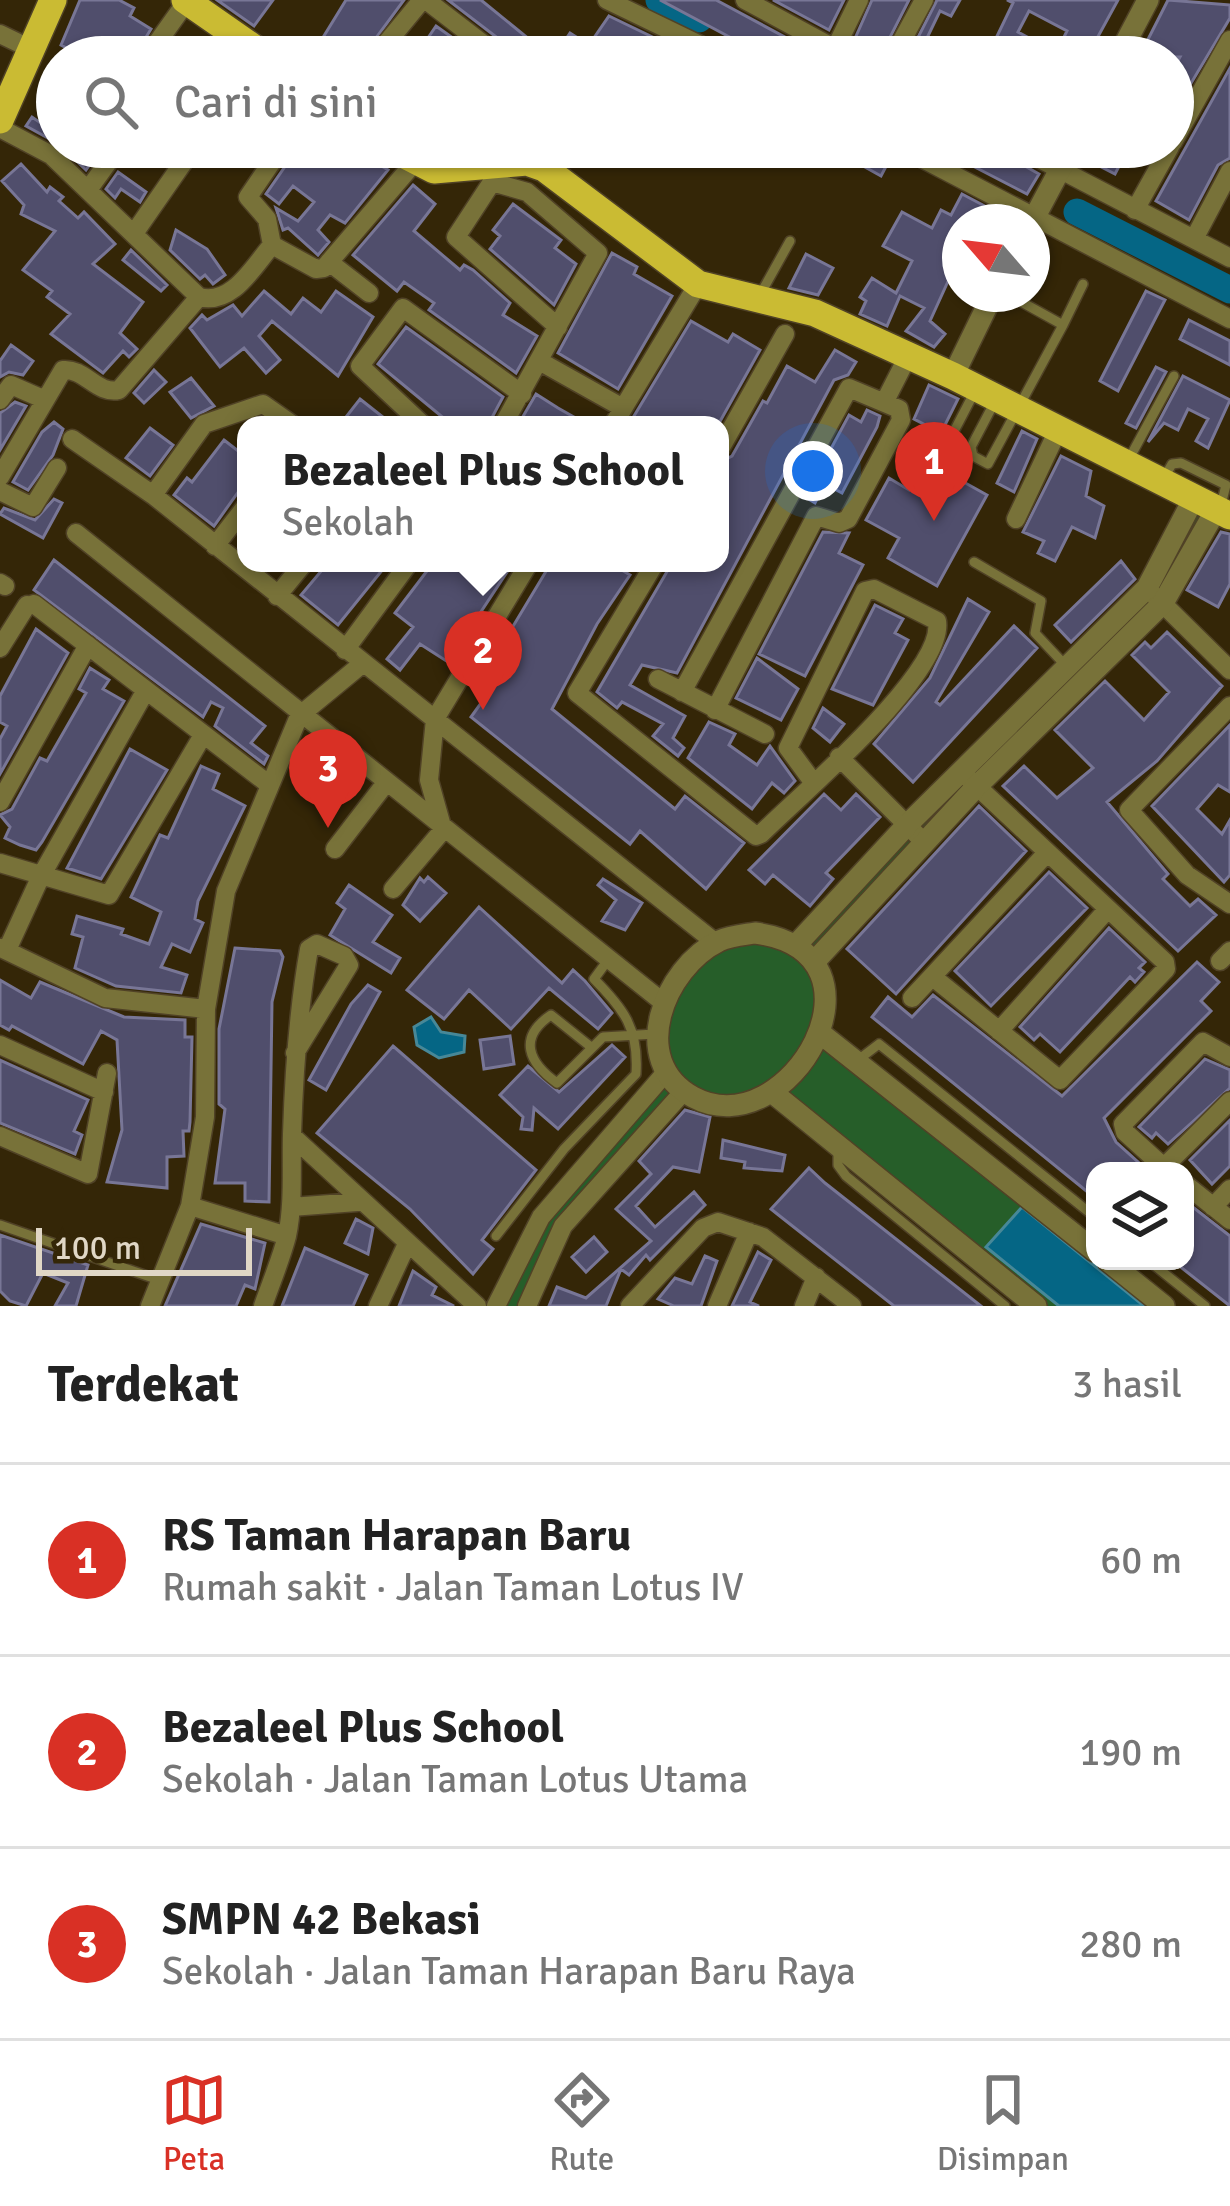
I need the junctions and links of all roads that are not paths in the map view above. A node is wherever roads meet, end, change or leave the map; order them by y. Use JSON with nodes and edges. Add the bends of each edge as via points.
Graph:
{"nodes":[{"id":1,"x":53,"y":0,"type":"edge"},
{"id":2,"x":424,"y":0,"type":"edge"},
{"id":3,"x":607,"y":0,"type":"edge"},
{"id":4,"x":745,"y":0,"type":"edge"},
{"id":5,"x":788,"y":0,"type":"edge"},
{"id":6,"x":859,"y":0,"type":"edge"},
{"id":7,"x":923,"y":0,"type":"edge"},
{"id":8,"x":1148,"y":0,"type":"edge"},
{"id":9,"x":186,"y":1,"type":"edge"},
{"id":10,"x":778,"y":18,"type":"junction"},
{"id":11,"x":0,"y":34,"type":"edge"},
{"id":12,"x":37,"y":36,"type":"edge"},
{"id":13,"x":162,"y":36,"type":"edge"},
{"id":14,"x":235,"y":36,"type":"edge"},
{"id":15,"x":393,"y":36,"type":"edge"},
{"id":16,"x":472,"y":36,"type":"edge"},
{"id":17,"x":679,"y":36,"type":"edge"},
{"id":18,"x":811,"y":36,"type":"edge"},
{"id":19,"x":847,"y":36,"type":"edge"},
{"id":20,"x":904,"y":36,"type":"edge"},
{"id":21,"x":1129,"y":36,"type":"edge"},
{"id":22,"x":36,"y":38,"type":"edge"},
{"id":23,"x":1229,"y":46,"type":"edge"},
{"id":24,"x":31,"y":49,"type":"junction"},
{"id":25,"x":7,"y":82,"type":"edge"},
{"id":26,"x":1194,"y":107,"type":"edge"},
{"id":27,"x":0,"y":124,"type":"edge"},
{"id":28,"x":36,"y":146,"type":"edge"},
{"id":29,"x":65,"y":168,"type":"edge"},
{"id":30,"x":104,"y":168,"type":"edge"},
{"id":31,"x":179,"y":168,"type":"edge"},
{"id":32,"x":268,"y":168,"type":"edge"},
{"id":33,"x":417,"y":168,"type":"edge"},
{"id":34,"x":544,"y":168,"type":"edge"},
{"id":35,"x":940,"y":168,"type":"edge"},
{"id":36,"x":1045,"y":168,"type":"edge"},
{"id":37,"x":1062,"y":168,"type":"edge"},
{"id":38,"x":1159,"y":168,"type":"edge"},
{"id":39,"x":1230,"y":171,"type":"edge"},
{"id":40,"x":1057,"y":177,"type":"junction"},
{"id":41,"x":88,"y":190,"type":"junction"},
{"id":42,"x":1008,"y":204,"type":"edge"},
{"id":43,"x":1042,"y":204,"type":"edge"},
{"id":44,"x":1135,"y":210,"type":"junction"},
{"id":45,"x":1050,"y":226,"type":"edge"},
{"id":46,"x":135,"y":232,"type":"junction"},
{"id":47,"x":1194,"y":239,"type":"junction"},
{"id":48,"x":790,"y":241,"type":"dead end"},
{"id":49,"x":272,"y":244,"type":"junction"},
{"id":50,"x":1230,"y":258,"type":"edge"},
{"id":51,"x":329,"y":262,"type":"junction"},
{"id":52,"x":1230,"y":268,"type":"edge"},
{"id":53,"x":698,"y":284,"type":"junction"},
{"id":54,"x":1083,"y":284,"type":"dead end"},
{"id":55,"x":369,"y":292,"type":"dead end"},
{"id":56,"x":199,"y":297,"type":"junction"},
{"id":57,"x":759,"y":298,"type":"junction"},
{"id":58,"x":991,"y":312,"type":"edge"},
{"id":59,"x":1040,"y":312,"type":"edge"},
{"id":60,"x":1230,"y":319,"type":"edge"},
{"id":61,"x":1064,"y":325,"type":"junction"},
{"id":62,"x":558,"y":327,"type":"junction"},
{"id":63,"x":785,"y":334,"type":"dead end"},
{"id":64,"x":908,"y":356,"type":"junction"},
{"id":65,"x":541,"y":362,"type":"junction"},
{"id":66,"x":1174,"y":376,"type":"dead end"},
{"id":67,"x":522,"y":394,"type":"junction"},
{"id":68,"x":985,"y":395,"type":"junction"},
{"id":69,"x":43,"y":399,"type":"junction"},
{"id":70,"x":0,"y":400,"type":"edge"},
{"id":71,"x":885,"y":401,"type":"junction"},
{"id":72,"x":280,"y":416,"type":"edge"},
{"id":73,"x":413,"y":416,"type":"edge"},
{"id":74,"x":509,"y":416,"type":"edge"},
{"id":75,"x":617,"y":416,"type":"edge"},
{"id":76,"x":619,"y":416,"type":"edge"},
{"id":77,"x":1059,"y":428,"type":"junction"},
{"id":78,"x":729,"y":433,"type":"edge"},
{"id":79,"x":72,"y":439,"type":"dead end"},
{"id":80,"x":938,"y":462,"type":"dead end"},
{"id":81,"x":1126,"y":464,"type":"junction"},
{"id":82,"x":57,"y":468,"type":"dead end"},
{"id":83,"x":0,"y":477,"type":"edge"},
{"id":84,"x":0,"y":491,"type":"edge"},
{"id":85,"x":153,"y":495,"type":"junction"},
{"id":86,"x":1215,"y":508,"type":"edge"},
{"id":87,"x":237,"y":517,"type":"edge"},
{"id":88,"x":1016,"y":519,"type":"dead end"},
{"id":89,"x":76,"y":533,"type":"dead end"},
{"id":90,"x":214,"y":546,"type":"junction"},
{"id":91,"x":974,"y":562,"type":"dead end"},
{"id":92,"x":237,"y":564,"type":"edge"},
{"id":93,"x":247,"y":572,"type":"edge"},
{"id":94,"x":297,"y":572,"type":"edge"},
{"id":95,"x":402,"y":572,"type":"edge"},
{"id":96,"x":524,"y":572,"type":"edge"},
{"id":97,"x":650,"y":572,"type":"edge"},
{"id":98,"x":277,"y":596,"type":"junction"},
{"id":99,"x":1155,"y":596,"type":"junction"},
{"id":100,"x":88,"y":645,"type":"junction"},
{"id":101,"x":0,"y":648,"type":"edge"},
{"id":102,"x":345,"y":650,"type":"junction"},
{"id":103,"x":362,"y":664,"type":"junction"},
{"id":104,"x":1230,"y":670,"type":"edge"},
{"id":105,"x":1075,"y":675,"type":"junction"},
{"id":106,"x":658,"y":679,"type":"dead end"},
{"id":107,"x":146,"y":691,"type":"junction"},
{"id":108,"x":682,"y":692,"type":"junction"},
{"id":109,"x":1230,"y":706,"type":"edge"},
{"id":110,"x":715,"y":710,"type":"junction"},
{"id":111,"x":298,"y":716,"type":"junction"},
{"id":112,"x":435,"y":719,"type":"junction"},
{"id":113,"x":765,"y":734,"type":"dead end"},
{"id":114,"x":203,"y":735,"type":"junction"},
{"id":115,"x":839,"y":757,"type":"junction"},
{"id":116,"x":969,"y":779,"type":"junction"},
{"id":117,"x":813,"y":782,"type":"junction"},
{"id":118,"x":267,"y":783,"type":"junction"},
{"id":119,"x":386,"y":784,"type":"junction"},
{"id":120,"x":0,"y":802,"type":"edge"},
{"id":121,"x":908,"y":824,"type":"junction"},
{"id":122,"x":442,"y":830,"type":"junction"},
{"id":123,"x":925,"y":843,"type":"junction"},
{"id":124,"x":335,"y":849,"type":"dead end"},
{"id":125,"x":1046,"y":855,"type":"junction"},
{"id":126,"x":0,"y":863,"type":"edge"},
{"id":127,"x":40,"y":878,"type":"junction"},
{"id":128,"x":393,"y":889,"type":"dead end"},
{"id":129,"x":1230,"y":904,"type":"edge"},
{"id":130,"x":1106,"y":911,"type":"junction"},
{"id":131,"x":716,"y":943,"type":"junction"},
{"id":132,"x":797,"y":944,"type":"junction"},
{"id":133,"x":4,"y":949,"type":"edge"},
{"id":134,"x":609,"y":960,"type":"junction"},
{"id":135,"x":815,"y":961,"type":"junction"},
{"id":136,"x":934,"y":978,"type":"junction"},
{"id":137,"x":911,"y":998,"type":"dead end"},
{"id":138,"x":664,"y":1003,"type":"junction"},
{"id":139,"x":206,"y":1009,"type":"junction"},
{"id":140,"x":999,"y":1031,"type":"junction"},
{"id":141,"x":820,"y":1033,"type":"junction"},
{"id":142,"x":646,"y":1034,"type":"junction"},
{"id":143,"x":0,"y":1045,"type":"edge"},
{"id":144,"x":591,"y":1047,"type":"junction"},
{"id":145,"x":295,"y":1053,"type":"junction"},
{"id":146,"x":1230,"y":1057,"type":"edge"},
{"id":147,"x":858,"y":1060,"type":"junction"},
{"id":148,"x":668,"y":1071,"type":"junction"},
{"id":149,"x":684,"y":1091,"type":"junction"},
{"id":150,"x":773,"y":1093,"type":"junction"},
{"id":151,"x":1230,"y":1101,"type":"edge"},
{"id":152,"x":0,"y":1136,"type":"edge"},
{"id":153,"x":292,"y":1136,"type":"junction"},
{"id":154,"x":838,"y":1147,"type":"junction"},
{"id":155,"x":564,"y":1149,"type":"junction"},
{"id":156,"x":1159,"y":1162,"type":"edge"},
{"id":157,"x":1173,"y":1162,"type":"edge"},
{"id":158,"x":581,"y":1168,"type":"junction"},
{"id":159,"x":597,"y":1185,"type":"junction"},
{"id":160,"x":1230,"y":1189,"type":"edge"},
{"id":161,"x":1194,"y":1191,"type":"edge"},
{"id":162,"x":357,"y":1202,"type":"junction"},
{"id":163,"x":190,"y":1205,"type":"junction"},
{"id":164,"x":291,"y":1207,"type":"junction"},
{"id":165,"x":1213,"y":1207,"type":"junction"},
{"id":166,"x":1086,"y":1210,"type":"edge"},
{"id":167,"x":1230,"y":1220,"type":"edge"},
{"id":168,"x":0,"y":1225,"type":"edge"},
{"id":169,"x":749,"y":1232,"type":"junction"},
{"id":170,"x":286,"y":1236,"type":"junction"},
{"id":171,"x":496,"y":1236,"type":"dead end"},
{"id":172,"x":1086,"y":1244,"type":"edge"},
{"id":173,"x":406,"y":1246,"type":"junction"},
{"id":174,"x":1119,"y":1270,"type":"edge"},
{"id":175,"x":1160,"y":1270,"type":"edge"},
{"id":176,"x":816,"y":1277,"type":"junction"},
{"id":177,"x":159,"y":1280,"type":"junction"},
{"id":178,"x":150,"y":1306,"type":"edge"},
{"id":179,"x":263,"y":1306,"type":"edge"},
{"id":180,"x":378,"y":1306,"type":"edge"},
{"id":181,"x":477,"y":1306,"type":"edge"},
{"id":182,"x":496,"y":1306,"type":"edge"},
{"id":183,"x":527,"y":1306,"type":"edge"},
{"id":184,"x":630,"y":1306,"type":"edge"},
{"id":185,"x":717,"y":1306,"type":"edge"},
{"id":186,"x":803,"y":1306,"type":"edge"},
{"id":187,"x":852,"y":1306,"type":"edge"},
{"id":188,"x":1005,"y":1306,"type":"edge"},
{"id":189,"x":1036,"y":1306,"type":"edge"},
{"id":190,"x":1163,"y":1306,"type":"edge"},
{"id":191,"x":1205,"y":1306,"type":"edge"}],
"edges":[{"from":1,"to":12,"type":"main road"},
{"from":2,"to":15,"type":"street"},
{"from":2,"to":16,"type":"street"},
{"from":3,"to":17,"type":"street"},
{"from":4,"to":10,"type":"street"},
{"from":5,"to":10,"type":"street"},
{"from":6,"to":19,"type":"street"},
{"from":7,"to":20,"type":"street"},
{"from":8,"to":21,"type":"street"},
{"from":9,"to":13,"type":"street"},
{"from":9,"to":14,"type":"main road"},
{"from":10,"to":18,"type":"street"},
{"from":11,"to":24,"type":"street"},
{"from":22,"to":24,"type":"main road"},
{"from":23,"to":26,"type":"street"},
{"from":24,"to":25,"type":"main road"},
{"from":25,"to":27,"type":"main road"},
{"from":27,"to":28,"type":"street"},
{"from":29,"to":41,"type":"street"},
{"from":30,"to":41,"type":"street"},
{"from":31,"to":46,"type":"street"},
{"from":32,"to":49,"type":"street","via":[[248,197],[267,218]]},
{"from":33,"to":51,"type":"street"},
{"from":34,"to":53,"type":"main road"},
{"from":35,"to":42,"type":"street"},
{"from":36,"to":40,"type":"street"},
{"from":37,"to":40,"type":"street"},
{"from":38,"to":44,"type":"street"},
{"from":39,"to":47,"type":"street"},
{"from":40,"to":43,"type":"street"},
{"from":40,"to":44,"type":"street"},
{"from":40,"to":52,"type":"street"},
{"from":41,"to":46,"type":"street"},
{"from":44,"to":47,"type":"street"},
{"from":45,"to":60,"type":"street"},
{"from":46,"to":56,"type":"street"},
{"from":47,"to":50,"type":"street"},
{"from":48,"to":57,"type":"lane"},
{"from":49,"to":51,"type":"street","via":[[316,269]]},
{"from":49,"to":56,"type":"street","via":[[222,298]]},
{"from":51,"to":55,"type":"street"},
{"from":53,"to":57,"type":"main road"},
{"from":53,"to":76,"type":"street"},
{"from":54,"to":61,"type":"lane"},
{"from":56,"to":69,"type":"street","via":[[119,391],[68,369]]},
{"from":57,"to":64,"type":"main road","via":[[815,313]]},
{"from":58,"to":68,"type":"street"},
{"from":59,"to":61,"type":"lane"},
{"from":61,"to":68,"type":"lane"},
{"from":62,"to":62,"type":"street","via":[[597,251],[527,192],[495,182],[457,230],[459,241]]},
{"from":62,"to":65,"type":"street"},
{"from":63,"to":78,"type":"street"},
{"from":64,"to":68,"type":"main road"},
{"from":64,"to":71,"type":"street"},
{"from":65,"to":67,"type":"street"},
{"from":65,"to":75,"type":"street"},
{"from":66,"to":81,"type":"lane"},
{"from":67,"to":73,"type":"street","via":[[406,308],[360,366]]},
{"from":67,"to":74,"type":"street"},
{"from":68,"to":68,"type":"lane","via":[[971,448],[988,464]]},
{"from":68,"to":77,"type":"main road"},
{"from":68,"to":80,"type":"lane"},
{"from":69,"to":70,"type":"street","via":[[11,385]]},
{"from":69,"to":83,"type":"street"},
{"from":71,"to":108,"type":"street","via":[[849,388]]},
{"from":71,"to":110,"type":"street","via":[[901,420],[848,519],[816,516]]},
{"from":72,"to":85,"type":"street","via":[[263,404],[209,421]]},
{"from":77,"to":81,"type":"main road"},
{"from":77,"to":88,"type":"street"},
{"from":79,"to":85,"type":"street"},
{"from":81,"to":86,"type":"main road"},
{"from":82,"to":84,"type":"street","via":[[34,507]]},
{"from":85,"to":90,"type":"street"},
{"from":86,"to":99,"type":"street"},
{"from":87,"to":90,"type":"street"},
{"from":89,"to":111,"type":"street"},
{"from":90,"to":92,"type":"street"},
{"from":91,"to":105,"type":"lane","via":[[1041,602],[1035,633]]},
{"from":93,"to":98,"type":"street"},
{"from":94,"to":98,"type":"street"},
{"from":95,"to":102,"type":"street"},
{"from":96,"to":112,"type":"street"},
{"from":97,"to":117,"type":"street","via":[[578,693],[751,834],[761,834]]},
{"from":98,"to":102,"type":"street"},
{"from":99,"to":104,"type":"street"},
{"from":99,"to":105,"type":"street"},
{"from":100,"to":101,"type":"street","via":[[30,604]]},
{"from":100,"to":107,"type":"street"},
{"from":100,"to":120,"type":"street"},
{"from":102,"to":103,"type":"street"},
{"from":103,"to":111,"type":"street"},
{"from":103,"to":112,"type":"street"},
{"from":105,"to":116,"type":"street"},
{"from":106,"to":108,"type":"street"},
{"from":107,"to":114,"type":"street"},
{"from":107,"to":127,"type":"street"},
{"from":108,"to":110,"type":"street"},
{"from":109,"to":129,"type":"street","via":[[1129,810],[1187,875]]},
{"from":110,"to":113,"type":"street"},
{"from":111,"to":118,"type":"street"},
{"from":111,"to":119,"type":"street"},
{"from":112,"to":122,"type":"street","via":[[429,780]]},
{"from":112,"to":131,"type":"street"},
{"from":114,"to":118,"type":"street"},
{"from":114,"to":127,"type":"street","via":[[109,895]]},
{"from":115,"to":117,"type":"street"},
{"from":115,"to":117,"type":"street","via":[[921,670],[940,626],[869,588],[788,748]]},
{"from":115,"to":121,"type":"street"},
{"from":116,"to":121,"type":"street"},
{"from":116,"to":123,"type":"street"},
{"from":116,"to":125,"type":"street"},
{"from":118,"to":139,"type":"street","via":[[226,891]]},
{"from":119,"to":122,"type":"street"},
{"from":119,"to":124,"type":"street"},
{"from":121,"to":123,"type":"street"},
{"from":121,"to":132,"type":"street"},
{"from":122,"to":128,"type":"street"},
{"from":122,"to":134,"type":"street"},
{"from":123,"to":135,"type":"street"},
{"from":125,"to":130,"type":"street"},
{"from":125,"to":136,"type":"street"},
{"from":126,"to":127,"type":"street"},
{"from":127,"to":133,"type":"street"},
{"from":130,"to":140,"type":"street"},
{"from":130,"to":140,"type":"street","via":[[1166,969],[1057,1080]]},
{"from":131,"to":132,"type":"street","via":[[755,933]]},
{"from":131,"to":138,"type":"street"},
{"from":132,"to":135,"type":"street"},
{"from":133,"to":139,"type":"street","via":[[105,998]]},
{"from":134,"to":138,"type":"street"},
{"from":134,"to":142,"type":"lane","via":[[594,979]]},
{"from":135,"to":141,"type":"street","via":[[826,995]]},
{"from":136,"to":137,"type":"street"},
{"from":136,"to":140,"type":"street"},
{"from":138,"to":142,"type":"street"},
{"from":139,"to":163,"type":"street","via":[[205,1117]]},
{"from":141,"to":147,"type":"street"},
{"from":141,"to":150,"type":"street"},
{"from":142,"to":144,"type":"lane","via":[[603,1037]]},
{"from":142,"to":148,"type":"street"},
{"from":142,"to":155,"type":"lane","via":[[634,1078]]},
{"from":143,"to":152,"type":"street","via":[[105,1082],[88,1174]]},
{"from":144,"to":144,"type":"lane","via":[[557,1083],[530,1058],[528,1045],[550,1016]]},
{"from":145,"to":145,"type":"street","via":[[309,950],[317,944],[349,965]]},
{"from":145,"to":153,"type":"street"},
{"from":146,"to":156,"type":"street","via":[[1204,1042],[1122,1126]]},
{"from":147,"to":166,"type":"lane","via":[[879,1044]]},
{"from":147,"to":172,"type":"street"},
{"from":148,"to":149,"type":"street"},
{"from":148,"to":158,"type":"street"},
{"from":149,"to":150,"type":"street","via":[[728,1106]]},
{"from":149,"to":159,"type":"street"},
{"from":150,"to":154,"type":"street"},
{"from":151,"to":157,"type":"street"},
{"from":153,"to":162,"type":"street"},
{"from":153,"to":164,"type":"street"},
{"from":154,"to":188,"type":"lane","via":[[845,1176]]},
{"from":154,"to":189,"type":"street"},
{"from":155,"to":158,"type":"lane"},
{"from":155,"to":171,"type":"lane"},
{"from":158,"to":159,"type":"lane"},
{"from":158,"to":182,"type":"street","via":[[541,1217]]},
{"from":159,"to":183,"type":"street","via":[[563,1226]]},
{"from":160,"to":165,"type":"street"},
{"from":161,"to":165,"type":"street"},
{"from":162,"to":164,"type":"street"},
{"from":162,"to":173,"type":"street"},
{"from":163,"to":170,"type":"street"},
{"from":163,"to":177,"type":"street"},
{"from":164,"to":170,"type":"street"},
{"from":165,"to":167,"type":"street"},
{"from":168,"to":177,"type":"lane"},
{"from":169,"to":176,"type":"street"},
{"from":169,"to":184,"type":"street","via":[[710,1223]]},
{"from":169,"to":185,"type":"street"},
{"from":170,"to":179,"type":"street"},
{"from":173,"to":180,"type":"street"},
{"from":173,"to":181,"type":"street"},
{"from":174,"to":190,"type":"street"},
{"from":175,"to":191,"type":"lane"},
{"from":176,"to":186,"type":"street"},
{"from":176,"to":187,"type":"street"},
{"from":177,"to":178,"type":"street"}]}
